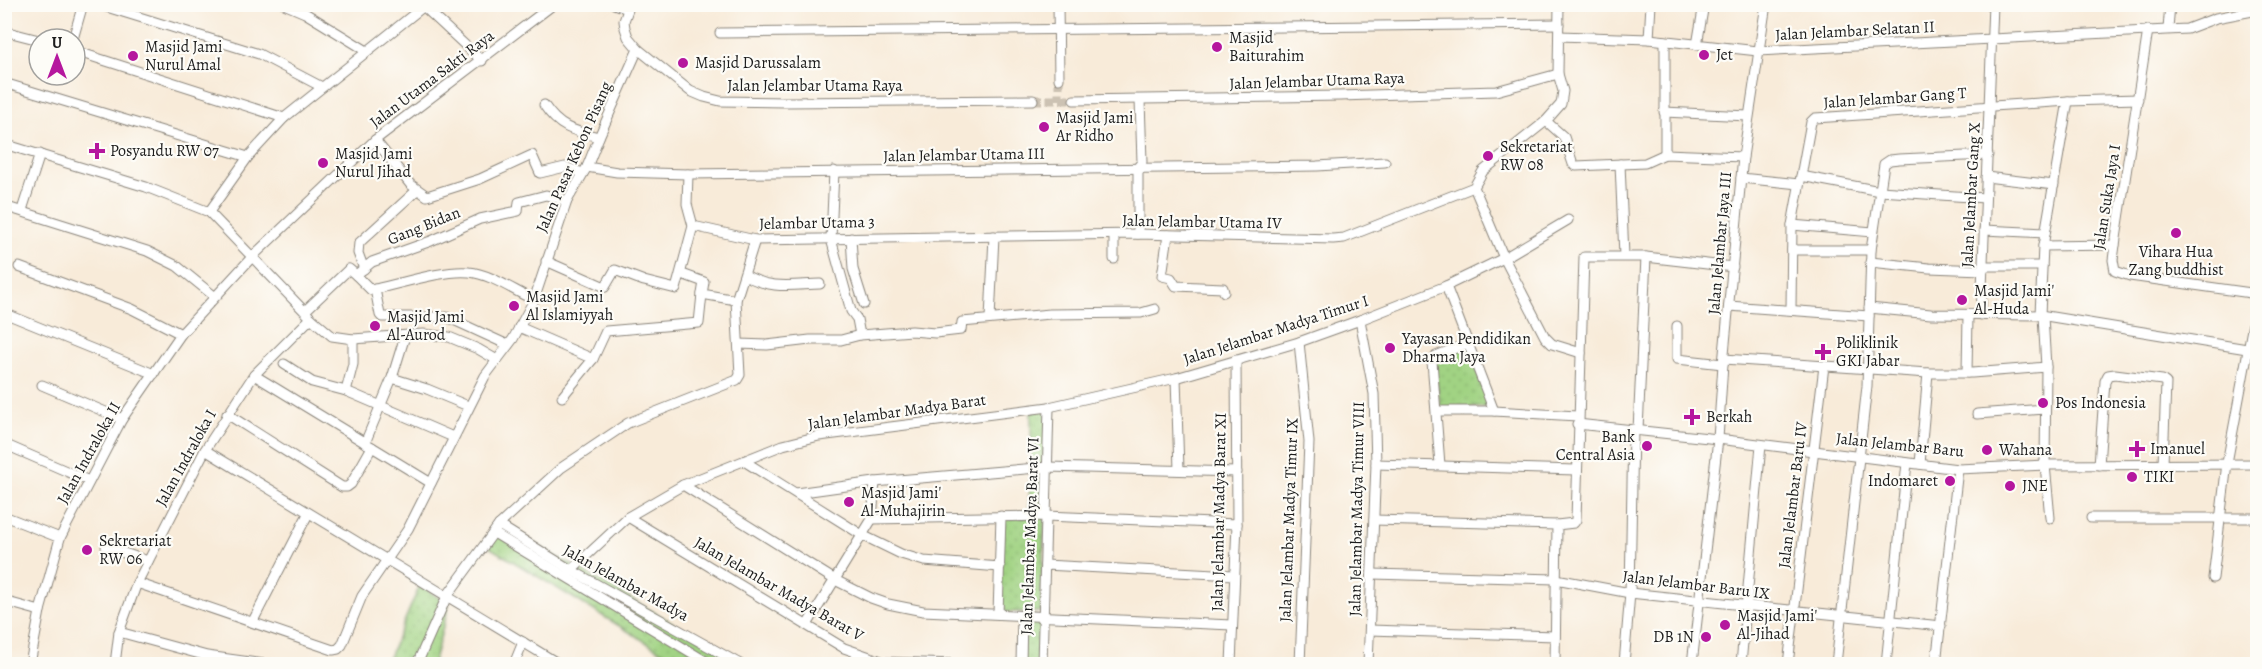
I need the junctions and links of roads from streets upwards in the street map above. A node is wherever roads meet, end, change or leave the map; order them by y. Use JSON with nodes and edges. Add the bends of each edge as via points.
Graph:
{"nodes":[{"id":1,"x":83,"y":4,"type":"edge"},
{"id":2,"x":97,"y":4,"type":"edge"},
{"id":3,"x":284,"y":4,"type":"edge"},
{"id":4,"x":554,"y":4,"type":"edge"},
{"id":5,"x":614,"y":4,"type":"edge"},
{"id":6,"x":1058,"y":4,"type":"edge"},
{"id":7,"x":1559,"y":4,"type":"edge"},
{"id":8,"x":1651,"y":4,"type":"edge"},
{"id":9,"x":1704,"y":4,"type":"edge"},
{"id":10,"x":1766,"y":4,"type":"edge"},
{"id":11,"x":1993,"y":4,"type":"edge"},
{"id":12,"x":2170,"y":4,"type":"edge"},
{"id":13,"x":423,"y":5,"type":"edge"},
{"id":14,"x":629,"y":7,"type":"edge"},
{"id":15,"x":2258,"y":10,"type":"edge"},
{"id":16,"x":1559,"y":24,"type":"junction"},
{"id":17,"x":76,"y":27,"type":"edge"},
{"id":18,"x":2168,"y":29,"type":"junction"},
{"id":19,"x":1059,"y":30,"type":"junction"},
{"id":20,"x":2148,"y":30,"type":"junction"},
{"id":21,"x":4,"y":31,"type":"edge"},
{"id":22,"x":720,"y":33,"type":"dead end"},
{"id":23,"x":1559,"y":36,"type":"junction"},
{"id":24,"x":27,"y":37,"type":"edge"},
{"id":25,"x":1649,"y":39,"type":"junction"},
{"id":26,"x":1992,"y":39,"type":"junction"},
{"id":27,"x":1665,"y":41,"type":"junction"},
{"id":28,"x":1697,"y":45,"type":"junction"},
{"id":29,"x":638,"y":49,"type":"junction"},
{"id":30,"x":367,"y":51,"type":"junction"},
{"id":31,"x":1758,"y":51,"type":"junction"},
{"id":32,"x":87,"y":55,"type":"edge"},
{"id":33,"x":482,"y":61,"type":"junction"},
{"id":34,"x":1558,"y":74,"type":"junction"},
{"id":35,"x":1059,"y":79,"type":"tunnel mouth"},
{"id":36,"x":4,"y":83,"type":"edge"},
{"id":37,"x":322,"y":87,"type":"junction"},
{"id":38,"x":2138,"y":99,"type":"junction"},
{"id":39,"x":1033,"y":100,"type":"tunnel mouth"},
{"id":40,"x":1074,"y":100,"type":"tunnel mouth"},
{"id":41,"x":1140,"y":100,"type":"junction"},
{"id":42,"x":2068,"y":101,"type":"junction"},
{"id":43,"x":544,"y":105,"type":"dead end"},
{"id":44,"x":1990,"y":106,"type":"junction"},
{"id":45,"x":1664,"y":112,"type":"junction"},
{"id":46,"x":1748,"y":117,"type":"junction"},
{"id":47,"x":284,"y":118,"type":"junction"},
{"id":48,"x":1546,"y":121,"type":"junction"},
{"id":49,"x":598,"y":137,"type":"junction"},
{"id":50,"x":375,"y":140,"type":"junction"},
{"id":51,"x":4,"y":144,"type":"edge"},
{"id":52,"x":40,"y":154,"type":"junction"},
{"id":53,"x":1665,"y":154,"type":"junction"},
{"id":54,"x":1988,"y":155,"type":"junction"},
{"id":55,"x":248,"y":157,"type":"junction"},
{"id":56,"x":1743,"y":157,"type":"junction"},
{"id":57,"x":1385,"y":162,"type":"dead end"},
{"id":58,"x":1620,"y":164,"type":"junction"},
{"id":59,"x":1138,"y":168,"type":"junction"},
{"id":60,"x":585,"y":170,"type":"junction"},
{"id":61,"x":834,"y":171,"type":"junction"},
{"id":62,"x":687,"y":174,"type":"junction"},
{"id":63,"x":1986,"y":177,"type":"junction"},
{"id":64,"x":1741,"y":178,"type":"junction"},
{"id":65,"x":1800,"y":180,"type":"junction"},
{"id":66,"x":2054,"y":185,"type":"junction"},
{"id":67,"x":1474,"y":187,"type":"junction"},
{"id":68,"x":417,"y":189,"type":"junction"},
{"id":69,"x":1880,"y":191,"type":"junction"},
{"id":70,"x":1985,"y":198,"type":"junction"},
{"id":71,"x":567,"y":201,"type":"junction"},
{"id":72,"x":4,"y":206,"type":"edge"},
{"id":73,"x":22,"y":210,"type":"junction"},
{"id":74,"x":209,"y":212,"type":"junction"},
{"id":75,"x":1568,"y":220,"type":"dead end"},
{"id":76,"x":1792,"y":225,"type":"junction"},
{"id":77,"x":693,"y":226,"type":"junction"},
{"id":78,"x":1984,"y":230,"type":"junction"},
{"id":79,"x":1873,"y":232,"type":"junction"},
{"id":80,"x":2045,"y":233,"type":"junction"},
{"id":81,"x":1138,"y":234,"type":"junction"},
{"id":82,"x":1168,"y":235,"type":"junction"},
{"id":83,"x":994,"y":236,"type":"junction"},
{"id":84,"x":1114,"y":236,"type":"junction"},
{"id":85,"x":920,"y":237,"type":"joint"},
{"id":86,"x":851,"y":238,"type":"junction"},
{"id":87,"x":831,"y":239,"type":"junction"},
{"id":88,"x":755,"y":240,"type":"junction"},
{"id":89,"x":2115,"y":245,"type":"junction"},
{"id":90,"x":2043,"y":246,"type":"junction"},
{"id":91,"x":1792,"y":250,"type":"junction"},
{"id":92,"x":1871,"y":250,"type":"junction"},
{"id":93,"x":253,"y":256,"type":"junction"},
{"id":94,"x":1624,"y":256,"type":"junction"},
{"id":95,"x":1646,"y":256,"type":"junction"},
{"id":96,"x":1504,"y":258,"type":"junction"},
{"id":97,"x":1114,"y":259,"type":"dead end"},
{"id":98,"x":546,"y":261,"type":"junction"},
{"id":99,"x":1870,"y":262,"type":"junction"},
{"id":100,"x":2042,"y":266,"type":"junction"},
{"id":101,"x":19,"y":267,"type":"dead end"},
{"id":102,"x":1732,"y":267,"type":"junction"},
{"id":103,"x":1983,"y":268,"type":"junction"},
{"id":104,"x":360,"y":272,"type":"junction"},
{"id":105,"x":682,"y":274,"type":"junction"},
{"id":106,"x":745,"y":275,"type":"junction"},
{"id":107,"x":820,"y":284,"type":"dead end"},
{"id":108,"x":1446,"y":285,"type":"junction"},
{"id":109,"x":375,"y":289,"type":"junction"},
{"id":110,"x":1224,"y":292,"type":"dead end"},
{"id":111,"x":702,"y":294,"type":"junction"},
{"id":112,"x":214,"y":296,"type":"junction"},
{"id":113,"x":534,"y":300,"type":"junction"},
{"id":114,"x":736,"y":300,"type":"junction"},
{"id":115,"x":864,"y":304,"type":"dead end"},
{"id":116,"x":1729,"y":306,"type":"junction"},
{"id":117,"x":1155,"y":309,"type":"dead end"},
{"id":118,"x":1791,"y":309,"type":"junction"},
{"id":119,"x":1869,"y":312,"type":"junction"},
{"id":120,"x":4,"y":313,"type":"edge"},
{"id":121,"x":308,"y":315,"type":"junction"},
{"id":122,"x":1968,"y":315,"type":"junction"},
{"id":123,"x":1981,"y":315,"type":"junction"},
{"id":124,"x":2041,"y":316,"type":"junction"},
{"id":125,"x":990,"y":319,"type":"junction"},
{"id":126,"x":1360,"y":320,"type":"junction"},
{"id":127,"x":1677,"y":326,"type":"dead end"},
{"id":128,"x":519,"y":327,"type":"junction"},
{"id":129,"x":181,"y":334,"type":"junction"},
{"id":130,"x":860,"y":335,"type":"junction"},
{"id":131,"x":405,"y":336,"type":"junction"},
{"id":132,"x":353,"y":339,"type":"junction"},
{"id":133,"x":1299,"y":342,"type":"junction"},
{"id":134,"x":1468,"y":343,"type":"junction"},
{"id":135,"x":739,"y":344,"type":"junction"},
{"id":136,"x":508,"y":345,"type":"junction"},
{"id":137,"x":2251,"y":346,"type":"edge"},
{"id":138,"x":1581,"y":354,"type":"junction"},
{"id":139,"x":593,"y":359,"type":"junction"},
{"id":140,"x":497,"y":360,"type":"junction"},
{"id":141,"x":1236,"y":360,"type":"junction"},
{"id":142,"x":1723,"y":362,"type":"junction"},
{"id":143,"x":284,"y":364,"type":"dead end"},
{"id":144,"x":1824,"y":366,"type":"junction"},
{"id":145,"x":2046,"y":367,"type":"junction"},
{"id":146,"x":1868,"y":369,"type":"junction"},
{"id":147,"x":1928,"y":373,"type":"junction"},
{"id":148,"x":1967,"y":373,"type":"junction"},
{"id":149,"x":154,"y":374,"type":"junction"},
{"id":150,"x":254,"y":375,"type":"junction"},
{"id":151,"x":392,"y":378,"type":"junction"},
{"id":152,"x":1176,"y":378,"type":"junction"},
{"id":153,"x":42,"y":385,"type":"dead end"},
{"id":154,"x":346,"y":392,"type":"junction"},
{"id":155,"x":562,"y":397,"type":"dead end"},
{"id":156,"x":468,"y":406,"type":"junction"},
{"id":157,"x":381,"y":408,"type":"junction"},
{"id":158,"x":1049,"y":408,"type":"junction"},
{"id":159,"x":2045,"y":409,"type":"junction"},
{"id":160,"x":1437,"y":411,"type":"junction"},
{"id":161,"x":1494,"y":411,"type":"junction"},
{"id":162,"x":227,"y":414,"type":"junction"},
{"id":163,"x":1977,"y":414,"type":"dead end"},
{"id":164,"x":122,"y":419,"type":"junction"},
{"id":165,"x":1577,"y":420,"type":"junction"},
{"id":166,"x":1636,"y":429,"type":"junction"},
{"id":167,"x":453,"y":437,"type":"junction"},
{"id":168,"x":1718,"y":439,"type":"junction"},
{"id":169,"x":4,"y":444,"type":"edge"},
{"id":170,"x":368,"y":445,"type":"junction"},
{"id":171,"x":1761,"y":445,"type":"junction"},
{"id":172,"x":205,"y":450,"type":"junction"},
{"id":173,"x":1813,"y":450,"type":"junction"},
{"id":174,"x":1860,"y":456,"type":"junction"},
{"id":175,"x":744,"y":461,"type":"junction"},
{"id":176,"x":1907,"y":463,"type":"junction"},
{"id":177,"x":2227,"y":463,"type":"junction"},
{"id":178,"x":1376,"y":464,"type":"junction"},
{"id":179,"x":1920,"y":464,"type":"junction"},
{"id":180,"x":2163,"y":464,"type":"junction"},
{"id":181,"x":2258,"y":464,"type":"edge"},
{"id":182,"x":1440,"y":465,"type":"junction"},
{"id":183,"x":2045,"y":465,"type":"junction"},
{"id":184,"x":2099,"y":465,"type":"junction"},
{"id":185,"x":1048,"y":467,"type":"junction"},
{"id":186,"x":1958,"y":469,"type":"junction"},
{"id":187,"x":1179,"y":470,"type":"junction"},
{"id":188,"x":1576,"y":470,"type":"junction"},
{"id":189,"x":1237,"y":472,"type":"junction"},
{"id":190,"x":89,"y":481,"type":"junction"},
{"id":191,"x":875,"y":482,"type":"junction"},
{"id":192,"x":431,"y":483,"type":"junction"},
{"id":193,"x":683,"y":485,"type":"junction"},
{"id":194,"x":796,"y":493,"type":"junction"},
{"id":195,"x":308,"y":514,"type":"junction"},
{"id":196,"x":4,"y":516,"type":"edge"},
{"id":197,"x":1001,"y":516,"type":"junction"},
{"id":198,"x":1046,"y":516,"type":"junction"},
{"id":199,"x":628,"y":517,"type":"junction"},
{"id":200,"x":2049,"y":518,"type":"dead end"},
{"id":201,"x":2091,"y":518,"type":"dead end"},
{"id":202,"x":2220,"y":518,"type":"junction"},
{"id":203,"x":2258,"y":518,"type":"edge"},
{"id":204,"x":872,"y":519,"type":"junction"},
{"id":205,"x":1374,"y":520,"type":"junction"},
{"id":206,"x":1237,"y":524,"type":"junction"},
{"id":207,"x":1557,"y":525,"type":"junction"},
{"id":208,"x":496,"y":529,"type":"junction"},
{"id":209,"x":862,"y":535,"type":"junction"},
{"id":210,"x":60,"y":538,"type":"junction"},
{"id":211,"x":106,"y":547,"type":"dead end"},
{"id":212,"x":148,"y":561,"type":"junction"},
{"id":213,"x":387,"y":561,"type":"junction"},
{"id":214,"x":1045,"y":565,"type":"junction"},
{"id":215,"x":1000,"y":567,"type":"junction"},
{"id":216,"x":572,"y":570,"type":"junction"},
{"id":217,"x":1372,"y":574,"type":"junction"},
{"id":218,"x":1234,"y":575,"type":"junction"},
{"id":219,"x":2213,"y":578,"type":"dead end"},
{"id":220,"x":1556,"y":579,"type":"junction"},
{"id":221,"x":835,"y":580,"type":"junction"},
{"id":222,"x":137,"y":583,"type":"junction"},
{"id":223,"x":1630,"y":593,"type":"junction"},
{"id":224,"x":447,"y":596,"type":"junction"},
{"id":225,"x":4,"y":601,"type":"edge"},
{"id":226,"x":1700,"y":602,"type":"junction"},
{"id":227,"x":1747,"y":606,"type":"junction"},
{"id":228,"x":40,"y":611,"type":"junction"},
{"id":229,"x":1795,"y":611,"type":"junction"},
{"id":230,"x":998,"y":614,"type":"junction"},
{"id":231,"x":1022,"y":615,"type":"junction"},
{"id":232,"x":1042,"y":616,"type":"junction"},
{"id":233,"x":1842,"y":616,"type":"junction"},
{"id":234,"x":253,"y":621,"type":"junction"},
{"id":235,"x":1890,"y":622,"type":"junction"},
{"id":236,"x":1232,"y":625,"type":"junction"},
{"id":237,"x":807,"y":626,"type":"junction"},
{"id":238,"x":1941,"y":626,"type":"junction"},
{"id":239,"x":1370,"y":630,"type":"junction"},
{"id":240,"x":123,"y":633,"type":"junction"},
{"id":241,"x":1554,"y":636,"type":"junction"},
{"id":242,"x":523,"y":642,"type":"junction"},
{"id":243,"x":726,"y":656,"type":"junction"},
{"id":244,"x":207,"y":660,"type":"edge"},
{"id":245,"x":30,"y":664,"type":"edge"},
{"id":246,"x":115,"y":664,"type":"edge"},
{"id":247,"x":264,"y":664,"type":"edge"},
{"id":248,"x":417,"y":664,"type":"edge"},
{"id":249,"x":514,"y":664,"type":"edge"},
{"id":250,"x":559,"y":664,"type":"edge"},
{"id":251,"x":710,"y":664,"type":"edge"},
{"id":252,"x":720,"y":664,"type":"edge"},
{"id":253,"x":740,"y":664,"type":"edge"},
{"id":254,"x":959,"y":664,"type":"edge"},
{"id":255,"x":1021,"y":664,"type":"edge"},
{"id":256,"x":1042,"y":664,"type":"edge"},
{"id":257,"x":1231,"y":664,"type":"edge"},
{"id":258,"x":1300,"y":664,"type":"edge"},
{"id":259,"x":1368,"y":664,"type":"edge"},
{"id":260,"x":1555,"y":664,"type":"edge"},
{"id":261,"x":1624,"y":664,"type":"edge"},
{"id":262,"x":1692,"y":664,"type":"edge"},
{"id":263,"x":1741,"y":664,"type":"edge"},
{"id":264,"x":1788,"y":664,"type":"edge"},
{"id":265,"x":1836,"y":664,"type":"edge"},
{"id":266,"x":1886,"y":664,"type":"edge"},
{"id":267,"x":1936,"y":664,"type":"edge"}],
"edges":[{"from":1,"to":17,"type":"street"},
{"from":2,"to":37,"type":"street","via":[[259,54]]},
{"from":3,"to":30,"type":"street"},
{"from":4,"to":33,"type":"street","name":"Jalan Utama Sakti Raya"},
{"from":5,"to":14,"type":"street"},
{"from":6,"to":19,"type":"street"},
{"from":7,"to":16,"type":"street"},
{"from":8,"to":25,"type":"street"},
{"from":9,"to":28,"type":"street"},
{"from":10,"to":31,"type":"street","name":"Jalan Jelambar Jaya III"},
{"from":11,"to":26,"type":"street","name":"Jalan Jelambar Gang X"},
{"from":12,"to":18,"type":"street"},
{"from":13,"to":30,"type":"street"},
{"from":13,"to":33,"type":"street"},
{"from":14,"to":29,"type":"street","name":"Jalan Jelambar Utama Raya","via":[[625,28]]},
{"from":15,"to":18,"type":"street","name":"Jalan Jelambar Selatan II","via":[[2216,18],[2191,29]]},
{"from":16,"to":19,"type":"street"},
{"from":16,"to":23,"type":"street"},
{"from":18,"to":20,"type":"street","name":"Jalan Jelambar Selatan II"},
{"from":19,"to":22,"type":"street"},
{"from":19,"to":35,"type":"street"},
{"from":20,"to":26,"type":"street","name":"Jalan Jelambar Selatan II"},
{"from":20,"to":38,"type":"street","name":"Jalan Suka Jaya I"},
{"from":21,"to":24,"type":"street"},
{"from":23,"to":25,"type":"street","name":"Jalan Jelambar Selatan II"},
{"from":23,"to":34,"type":"street"},
{"from":25,"to":27,"type":"street","name":"Jalan Jelambar Selatan II"},
{"from":26,"to":31,"type":"street","name":"Jalan Jelambar Selatan II"},
{"from":26,"to":44,"type":"street","name":"Jalan Jelambar Gang X"},
{"from":27,"to":28,"type":"street","name":"Jalan Jelambar Selatan II"},
{"from":27,"to":45,"type":"street"},
{"from":28,"to":31,"type":"street","name":"Jalan Jelambar Selatan II"},
{"from":29,"to":39,"type":"street","name":"Jalan Jelambar Utama Raya","via":[[690,91],[720,101]]},
{"from":29,"to":49,"type":"street","name":"Jalan Pasar Kebon Pisang"},
{"from":30,"to":37,"type":"street"},
{"from":31,"to":46,"type":"street","name":"Jalan Jelambar Jaya III"},
{"from":32,"to":47,"type":"street"},
{"from":33,"to":50,"type":"street","name":"Jalan Utama Sakti Raya"},
{"from":34,"to":41,"type":"street","name":"Jalan Jelambar Utama Raya","via":[[1496,91]]},
{"from":34,"to":48,"type":"street","via":[[1563,92],[1561,104]]},
{"from":36,"to":55,"type":"street"},
{"from":37,"to":47,"type":"street"},
{"from":38,"to":42,"type":"street"},
{"from":38,"to":89,"type":"street","name":"Jalan Suka Jaya I"},
{"from":40,"to":41,"type":"street","name":"Jalan Jelambar Utama Raya"},
{"from":41,"to":59,"type":"street","via":[[1142,162]]},
{"from":42,"to":44,"type":"street"},
{"from":42,"to":66,"type":"street"},
{"from":43,"to":49,"type":"street","via":[[554,120],[568,129]]},
{"from":44,"to":54,"type":"street","name":"Jalan Jelambar Gang X"},
{"from":44,"to":65,"type":"street","name":"Jalan Jelambar Gang T","via":[[1815,118]]},
{"from":45,"to":46,"type":"street"},
{"from":45,"to":53,"type":"street"},
{"from":46,"to":56,"type":"street","name":"Jalan Jelambar Jaya III"},
{"from":47,"to":55,"type":"street"},
{"from":48,"to":58,"type":"street","via":[[1564,137],[1574,165]]},
{"from":48,"to":67,"type":"street","via":[[1490,164]]},
{"from":49,"to":60,"type":"street","name":"Jalan Pasar Kebon Pisang"},
{"from":50,"to":68,"type":"street"},
{"from":50,"to":93,"type":"street","name":"Jalan Utama Sakti Raya"},
{"from":51,"to":52,"type":"street"},
{"from":52,"to":73,"type":"street"},
{"from":52,"to":74,"type":"street","via":[[146,187]]},
{"from":53,"to":56,"type":"street"},
{"from":53,"to":58,"type":"street","via":[[1645,163]]},
{"from":54,"to":63,"type":"street","name":"Jalan Jelambar Gang X"},
{"from":54,"to":69,"type":"street","via":[[1890,160],[1884,164]]},
{"from":55,"to":74,"type":"street"},
{"from":56,"to":64,"type":"street","name":"Jalan Jelambar Jaya III"},
{"from":57,"to":59,"type":"street","name":"Jalan Jelambar Utama III"},
{"from":58,"to":94,"type":"street"},
{"from":59,"to":61,"type":"street","name":"Jalan Jelambar Utama III"},
{"from":59,"to":81,"type":"street"},
{"from":60,"to":62,"type":"street","name":"Jalan Jelambar Utama III"},
{"from":60,"to":68,"type":"street","name":"Jalan Jelambar Utama III","via":[[565,167],[541,173],[532,155],[480,179],[431,195],[423,195]]},
{"from":60,"to":71,"type":"street","name":"Jalan Pasar Kebon Pisang"},
{"from":61,"to":62,"type":"street","name":"Jalan Jelambar Utama III"},
{"from":61,"to":87,"type":"street"},
{"from":62,"to":77,"type":"street","via":[[687,204]]},
{"from":63,"to":66,"type":"street"},
{"from":63,"to":70,"type":"street","name":"Jalan Jelambar Gang X"},
{"from":64,"to":65,"type":"street"},
{"from":64,"to":102,"type":"street","name":"Jalan Jelambar Jaya III"},
{"from":65,"to":69,"type":"street"},
{"from":65,"to":76,"type":"street","name":"Jalan Jelambar Gang T"},
{"from":66,"to":80,"type":"street"},
{"from":67,"to":82,"type":"street","name":"Jalan Jelambar Utama IV","via":[[1333,239]]},
{"from":67,"to":96,"type":"street"},
{"from":68,"to":104,"type":"street","via":[[359,243]]},
{"from":69,"to":70,"type":"street"},
{"from":69,"to":79,"type":"street"},
{"from":70,"to":78,"type":"street","name":"Jalan Jelambar Gang X"},
{"from":71,"to":98,"type":"street","name":"Jalan Pasar Kebon Pisang"},
{"from":71,"to":104,"type":"street","name":"Gang Bidan","via":[[546,195],[519,202],[518,211],[480,219],[372,262]]},
{"from":72,"to":73,"type":"street"},
{"from":73,"to":112,"type":"street","via":[[165,258]]},
{"from":74,"to":93,"type":"street"},
{"from":75,"to":96,"type":"street","name":"Jalan Jelambar Madya Timur I"},
{"from":76,"to":79,"type":"street"},
{"from":76,"to":91,"type":"street","name":"Jalan Jelambar Gang T"},
{"from":77,"to":88,"type":"street","name":"Jelambar Utama 3"},
{"from":77,"to":105,"type":"street"},
{"from":78,"to":80,"type":"street"},
{"from":78,"to":103,"type":"street","name":"Jalan Jelambar Gang X"},
{"from":79,"to":92,"type":"street"},
{"from":80,"to":90,"type":"street"},
{"from":81,"to":82,"type":"street","name":"Jalan Jelambar Utama IV"},
{"from":81,"to":84,"type":"street","name":"Jalan Jelambar Utama IV"},
{"from":82,"to":110,"type":"street","via":[[1162,276],[1171,278],[1176,285],[1223,288]]},
{"from":83,"to":84,"type":"street","name":"Jalan Jelambar Utama IV"},
{"from":83,"to":85,"type":"street","name":"Jalan Jelambar Utama IV"},
{"from":83,"to":125,"type":"street"},
{"from":84,"to":97,"type":"street"},
{"from":85,"to":86,"type":"street","name":"Jelambar Utama 3"},
{"from":86,"to":87,"type":"street","name":"Jelambar Utama 3"},
{"from":86,"to":115,"type":"street","via":[[853,269]]},
{"from":87,"to":88,"type":"street","name":"Jelambar Utama 3"},
{"from":87,"to":130,"type":"street"},
{"from":88,"to":106,"type":"street"},
{"from":89,"to":90,"type":"street"},
{"from":89,"to":137,"type":"street","name":"Jalan Suka Jaya I","via":[[2113,265],[2118,274],[2253,294],[2257,302]]},
{"from":90,"to":100,"type":"street"},
{"from":91,"to":92,"type":"street"},
{"from":91,"to":118,"type":"street","name":"Jalan Jelambar Gang T"},
{"from":92,"to":99,"type":"street"},
{"from":93,"to":112,"type":"street","name":"Jalan Indraloka II"},
{"from":93,"to":121,"type":"street"},
{"from":94,"to":95,"type":"street"},
{"from":94,"to":138,"type":"street","via":[[1587,256],[1582,261]]},
{"from":95,"to":102,"type":"street"},
{"from":95,"to":166,"type":"street"},
{"from":96,"to":108,"type":"street","name":"Jalan Jelambar Madya Timur I"},
{"from":96,"to":138,"type":"street","via":[[1547,341]]},
{"from":98,"to":105,"type":"street","via":[[606,287],[615,270],[676,289]]},
{"from":98,"to":113,"type":"street","name":"Jalan Pasar Kebon Pisang"},
{"from":99,"to":103,"type":"street"},
{"from":99,"to":119,"type":"street"},
{"from":100,"to":103,"type":"street"},
{"from":100,"to":124,"type":"street"},
{"from":101,"to":129,"type":"street","via":[[132,309]]},
{"from":102,"to":116,"type":"street","name":"Jalan Jelambar Jaya III"},
{"from":103,"to":123,"type":"street","name":"Jalan Jelambar Gang X"},
{"from":104,"to":109,"type":"street","via":[[371,290]]},
{"from":104,"to":121,"type":"street","name":"Gang Bidan","via":[[349,269]]},
{"from":105,"to":111,"type":"street","via":[[704,282]]},
{"from":106,"to":107,"type":"street","via":[[770,285]]},
{"from":106,"to":114,"type":"street"},
{"from":108,"to":126,"type":"street","name":"Jalan Jelambar Madya Timur I"},
{"from":108,"to":134,"type":"street"},
{"from":109,"to":113,"type":"street","via":[[468,271]]},
{"from":109,"to":136,"type":"street","via":[[382,317],[447,316]]},
{"from":111,"to":114,"type":"street"},
{"from":111,"to":139,"type":"street","via":[[699,323],[608,330]]},
{"from":112,"to":129,"type":"street","name":"Jalan Indraloka II"},
{"from":113,"to":128,"type":"street","name":"Jalan Pasar Kebon Pisang"},
{"from":114,"to":135,"type":"street"},
{"from":116,"to":118,"type":"street"},
{"from":116,"to":142,"type":"street","name":"Jalan Jelambar Jaya III"},
{"from":117,"to":125,"type":"street","via":[[1141,313]]},
{"from":118,"to":119,"type":"street"},
{"from":119,"to":122,"type":"street"},
{"from":119,"to":146,"type":"street"},
{"from":120,"to":149,"type":"street"},
{"from":121,"to":132,"type":"street","via":[[332,336]]},
{"from":121,"to":150,"type":"street","name":"Jalan Indraloka I"},
{"from":122,"to":123,"type":"street"},
{"from":122,"to":148,"type":"street"},
{"from":123,"to":124,"type":"street"},
{"from":124,"to":137,"type":"street"},
{"from":124,"to":145,"type":"street"},
{"from":125,"to":130,"type":"street","via":[[962,322],[961,330]]},
{"from":126,"to":133,"type":"street","name":"Jalan Jelambar Madya Timur I"},
{"from":126,"to":178,"type":"street","name":"Jalan Jelambar Madya Timur VIII","via":[[1374,394]]},
{"from":127,"to":142,"type":"street","via":[[1677,359]]},
{"from":128,"to":136,"type":"street","name":"Jalan Pasar Kebon Pisang"},
{"from":128,"to":139,"type":"street"},
{"from":129,"to":149,"type":"street","name":"Jalan Indraloka II"},
{"from":130,"to":135,"type":"street","via":[[841,340]]},
{"from":131,"to":132,"type":"street"},
{"from":131,"to":140,"type":"street","via":[[449,337]]},
{"from":131,"to":151,"type":"street"},
{"from":132,"to":154,"type":"street","via":[[353,364]]},
{"from":133,"to":141,"type":"street","name":"Jalan Jelambar Madya Timur I"},
{"from":133,"to":258,"type":"street","name":"Jalan Jelambar Madya Timur IX","via":[[1309,442]]},
{"from":134,"to":160,"type":"street","via":[[1433,358]]},
{"from":134,"to":161,"type":"street"},
{"from":135,"to":208,"type":"street","via":[[740,375],[736,380],[628,423],[561,468]]},
{"from":136,"to":140,"type":"street","name":"Jalan Pasar Kebon Pisang"},
{"from":137,"to":177,"type":"street","name":"Jalan Suka Jaya I"},
{"from":138,"to":165,"type":"street"},
{"from":139,"to":155,"type":"street"},
{"from":140,"to":156,"type":"street","name":"Jalan Pasar Kebon Pisang"},
{"from":141,"to":152,"type":"street","name":"Jalan Jelambar Madya Timur I"},
{"from":141,"to":189,"type":"street","name":"Jalan Jelambar Madya Barat XI"},
{"from":142,"to":144,"type":"street"},
{"from":142,"to":168,"type":"street","name":"Jalan Jelambar Jaya III"},
{"from":143,"to":154,"type":"street","via":[[312,382]]},
{"from":144,"to":146,"type":"street"},
{"from":144,"to":173,"type":"street","name":"Jalan Jelambar Baru IV"},
{"from":145,"to":148,"type":"street"},
{"from":145,"to":159,"type":"street"},
{"from":146,"to":147,"type":"street"},
{"from":146,"to":174,"type":"street"},
{"from":147,"to":148,"type":"street"},
{"from":147,"to":179,"type":"street"},
{"from":149,"to":164,"type":"street","name":"Jalan Indraloka II"},
{"from":150,"to":162,"type":"street","name":"Jalan Indraloka I"},
{"from":150,"to":170,"type":"street"},
{"from":151,"to":156,"type":"street"},
{"from":151,"to":157,"type":"street"},
{"from":152,"to":158,"type":"street","name":"Jalan Jelambar Madya Timur I"},
{"from":152,"to":187,"type":"street"},
{"from":153,"to":164,"type":"street"},
{"from":154,"to":157,"type":"street"},
{"from":156,"to":167,"type":"street","name":"Jalan Pasar Kebon Pisang"},
{"from":157,"to":167,"type":"street"},
{"from":157,"to":170,"type":"street"},
{"from":158,"to":175,"type":"street","name":"Jalan Jelambar Madya Barat","via":[[819,436]]},
{"from":158,"to":185,"type":"street","name":"Jalan Jelambar Madya Barat VI"},
{"from":159,"to":163,"type":"street"},
{"from":159,"to":183,"type":"street"},
{"from":160,"to":161,"type":"street","name":"Jalan Jelambar Baru"},
{"from":160,"to":182,"type":"street"},
{"from":161,"to":165,"type":"street","name":"Jalan Jelambar Baru"},
{"from":162,"to":170,"type":"street","via":[[342,487],[351,484]]},
{"from":162,"to":172,"type":"street","name":"Jalan Indraloka I"},
{"from":164,"to":190,"type":"street","name":"Jalan Indraloka II"},
{"from":165,"to":166,"type":"street","name":"Jalan Jelambar Baru"},
{"from":165,"to":188,"type":"street"},
{"from":166,"to":168,"type":"street","name":"Jalan Jelambar Baru"},
{"from":166,"to":223,"type":"street"},
{"from":167,"to":192,"type":"street","name":"Jalan Pasar Kebon Pisang"},
{"from":168,"to":171,"type":"street","name":"Jalan Jelambar Baru"},
{"from":168,"to":226,"type":"street","name":"Jalan Jelambar Jaya III"},
{"from":169,"to":190,"type":"street"},
{"from":170,"to":192,"type":"street"},
{"from":171,"to":173,"type":"street","name":"Jalan Jelambar Baru"},
{"from":171,"to":227,"type":"street"},
{"from":172,"to":195,"type":"street"},
{"from":172,"to":212,"type":"street","name":"Jalan Indraloka I"},
{"from":173,"to":174,"type":"street","name":"Jalan Jelambar Baru"},
{"from":173,"to":229,"type":"street","name":"Jalan Jelambar Baru IV"},
{"from":174,"to":176,"type":"street","name":"Jalan Jelambar Baru"},
{"from":174,"to":233,"type":"street"},
{"from":175,"to":193,"type":"street","name":"Jalan Jelambar Madya Barat"},
{"from":175,"to":194,"type":"street"},
{"from":176,"to":179,"type":"street","name":"Jalan Jelambar Baru"},
{"from":176,"to":235,"type":"street"},
{"from":177,"to":180,"type":"street","name":"Jalan Jelambar Baru"},
{"from":177,"to":181,"type":"street","name":"Jalan Jelambar Baru"},
{"from":177,"to":202,"type":"street","name":"Jalan Suka Jaya I"},
{"from":178,"to":182,"type":"street"},
{"from":178,"to":205,"type":"street","name":"Jalan Jelambar Madya Timur VIII"},
{"from":179,"to":186,"type":"street","name":"Jalan Jelambar Baru"},
{"from":180,"to":184,"type":"street","name":"Jalan Jelambar Baru"},
{"from":180,"to":184,"type":"street","via":[[2166,383],[2115,374],[2108,375],[2105,381]]},
{"from":182,"to":188,"type":"street"},
{"from":183,"to":184,"type":"street","name":"Jalan Jelambar Baru"},
{"from":183,"to":186,"type":"street","name":"Jalan Jelambar Baru"},
{"from":183,"to":200,"type":"street"},
{"from":185,"to":187,"type":"street"},
{"from":185,"to":191,"type":"street"},
{"from":185,"to":198,"type":"street","name":"Jalan Jelambar Madya Barat VI"},
{"from":186,"to":238,"type":"street"},
{"from":187,"to":189,"type":"street"},
{"from":188,"to":207,"type":"street","via":[[1575,521]]},
{"from":189,"to":206,"type":"street","name":"Jalan Jelambar Madya Barat XI"},
{"from":190,"to":210,"type":"street","name":"Jalan Indraloka II"},
{"from":191,"to":194,"type":"street"},
{"from":191,"to":204,"type":"street"},
{"from":192,"to":213,"type":"street","name":"Jalan Pasar Kebon Pisang"},
{"from":193,"to":199,"type":"street","name":"Jalan Jelambar Madya Barat"},
{"from":193,"to":221,"type":"street"},
{"from":194,"to":209,"type":"street"},
{"from":195,"to":213,"type":"street"},
{"from":195,"to":234,"type":"street"},
{"from":196,"to":210,"type":"street"},
{"from":197,"to":198,"type":"street"},
{"from":197,"to":204,"type":"street"},
{"from":197,"to":215,"type":"street"},
{"from":198,"to":206,"type":"street"},
{"from":198,"to":214,"type":"street","name":"Jalan Jelambar Madya Barat VI"},
{"from":199,"to":216,"type":"street","name":"Jalan Jelambar Madya Barat"},
{"from":199,"to":237,"type":"street","name":"Jalan Jelambar Madya Barat V"},
{"from":201,"to":202,"type":"street"},
{"from":202,"to":203,"type":"street"},
{"from":202,"to":219,"type":"street","name":"Jalan Suka Jaya I"},
{"from":204,"to":209,"type":"street"},
{"from":205,"to":207,"type":"street"},
{"from":205,"to":217,"type":"street","name":"Jalan Jelambar Madya Timur VIII"},
{"from":206,"to":218,"type":"street","name":"Jalan Jelambar Madya Barat XI"},
{"from":207,"to":220,"type":"street"},
{"from":208,"to":216,"type":"street","name":"Jalan Jelambar Madya"},
{"from":208,"to":224,"type":"street"},
{"from":208,"to":251,"type":"street","name":"Jalan Jelambar Madya"},
{"from":209,"to":215,"type":"street","via":[[919,560]]},
{"from":209,"to":221,"type":"street"},
{"from":210,"to":228,"type":"street","name":"Jalan Indraloka II"},
{"from":211,"to":212,"type":"street"},
{"from":212,"to":222,"type":"street","name":"Jalan Indraloka I"},
{"from":213,"to":224,"type":"street"},
{"from":213,"to":234,"type":"street","name":"Jalan Pasar Kebon Pisang","via":[[362,596],[338,649]]},
{"from":214,"to":218,"type":"street"},
{"from":214,"to":232,"type":"street","name":"Jalan Jelambar Madya Barat VI"},
{"from":215,"to":230,"type":"street"},
{"from":216,"to":243,"type":"street","name":"Jalan Jelambar Madya"},
{"from":217,"to":220,"type":"street","name":"Jalan Jelambar Baru IX"},
{"from":217,"to":239,"type":"street","name":"Jalan Jelambar Madya Timur VIII"},
{"from":218,"to":236,"type":"street","name":"Jalan Jelambar Madya Barat XI"},
{"from":220,"to":223,"type":"street","name":"Jalan Jelambar Baru IX"},
{"from":220,"to":241,"type":"street"},
{"from":221,"to":230,"type":"street","via":[[871,598],[907,609]]},
{"from":221,"to":237,"type":"street"},
{"from":222,"to":234,"type":"street"},
{"from":222,"to":240,"type":"street","name":"Jalan Indraloka I"},
{"from":223,"to":226,"type":"street","name":"Jalan Jelambar Baru IX"},
{"from":223,"to":261,"type":"street"},
{"from":224,"to":242,"type":"street"},
{"from":224,"to":248,"type":"street"},
{"from":225,"to":228,"type":"street"},
{"from":226,"to":227,"type":"street","name":"Jalan Jelambar Baru IX"},
{"from":226,"to":262,"type":"street","name":"Jalan Jelambar Jaya III"},
{"from":227,"to":229,"type":"street","name":"Jalan Jelambar Baru IX"},
{"from":227,"to":263,"type":"street"},
{"from":228,"to":245,"type":"street","name":"Jalan Indraloka II"},
{"from":229,"to":233,"type":"street","name":"Jalan Jelambar Baru IX"},
{"from":229,"to":264,"type":"street","name":"Jalan Jelambar Baru IV"},
{"from":230,"to":231,"type":"street"},
{"from":231,"to":232,"type":"street"},
{"from":231,"to":255,"type":"street"},
{"from":232,"to":236,"type":"street"},
{"from":232,"to":256,"type":"street","name":"Jalan Jelambar Madya Barat VI"},
{"from":233,"to":235,"type":"street","name":"Jalan Jelambar Baru IX"},
{"from":233,"to":265,"type":"street"},
{"from":235,"to":238,"type":"street","name":"Jalan Jelambar Baru IX"},
{"from":235,"to":266,"type":"street"},
{"from":236,"to":257,"type":"street","name":"Jalan Jelambar Madya Barat XI"},
{"from":237,"to":254,"type":"street","name":"Jalan Jelambar Madya Barat V","via":[[844,648],[884,662]]},
{"from":238,"to":267,"type":"street"},
{"from":239,"to":241,"type":"street"},
{"from":239,"to":259,"type":"street","name":"Jalan Jelambar Madya Timur VIII"},
{"from":240,"to":244,"type":"street"},
{"from":240,"to":246,"type":"street","name":"Jalan Indraloka I"},
{"from":241,"to":260,"type":"street"},
{"from":242,"to":249,"type":"street"},
{"from":242,"to":250,"type":"street"},
{"from":243,"to":252,"type":"street"},
{"from":243,"to":253,"type":"street","name":"Jalan Jelambar Madya"},
{"from":244,"to":247,"type":"street"}]}
